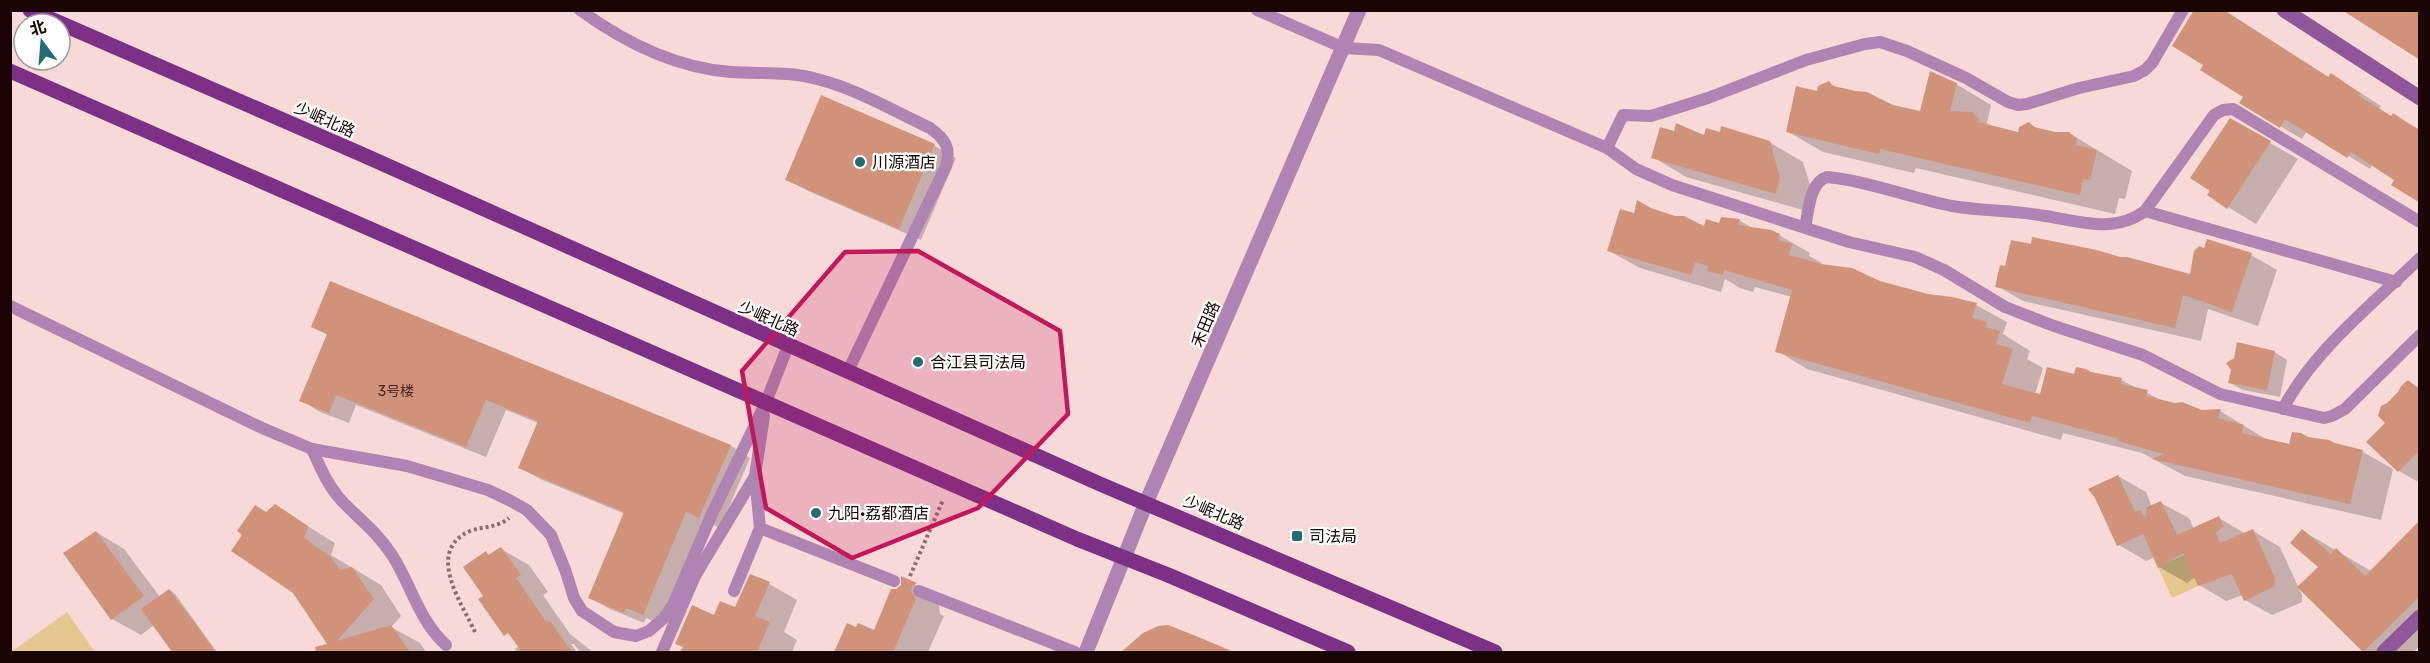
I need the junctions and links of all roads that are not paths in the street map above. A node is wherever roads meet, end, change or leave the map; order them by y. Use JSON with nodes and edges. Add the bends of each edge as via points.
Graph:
{"nodes":[{"id":1,"x":30,"y":10,"type":"edge"},
{"id":2,"x":580,"y":10,"type":"edge"},
{"id":3,"x":1257,"y":10,"type":"edge"},
{"id":4,"x":1359,"y":10,"type":"edge"},
{"id":5,"x":2183,"y":10,"type":"edge"},
{"id":6,"x":2284,"y":10,"type":"edge"},
{"id":7,"x":1344,"y":48,"type":"junction"},
{"id":8,"x":10,"y":71,"type":"edge"},
{"id":9,"x":2420,"y":98,"type":"edge"},
{"id":10,"x":1607,"y":148,"type":"junction"},
{"id":11,"x":2145,"y":211,"type":"junction"},
{"id":12,"x":2420,"y":222,"type":"edge"},
{"id":13,"x":1805,"y":227,"type":"junction"},
{"id":14,"x":2420,"y":258,"type":"edge"},
{"id":15,"x":2396,"y":282,"type":"junction"},
{"id":16,"x":10,"y":306,"type":"edge"},
{"id":17,"x":2420,"y":336,"type":"edge"},
{"id":18,"x":788,"y":346,"type":"junction"},
{"id":19,"x":848,"y":371,"type":"junction"},
{"id":20,"x":765,"y":402,"type":"junction"},
{"id":21,"x":2283,"y":409,"type":"junction"},
{"id":22,"x":312,"y":449,"type":"junction"},
{"id":23,"x":755,"y":476,"type":"junction"},
{"id":24,"x":1146,"y":503,"type":"junction"},
{"id":25,"x":760,"y":528,"type":"junction"},
{"id":26,"x":1124,"y":557,"type":"junction"},
{"id":27,"x":894,"y":581,"type":"dead end"},
{"id":28,"x":734,"y":591,"type":"dead end"},
{"id":29,"x":920,"y":591,"type":"dead end"},
{"id":30,"x":2420,"y":617,"type":"edge"},
{"id":31,"x":446,"y":645,"type":"dead end"},
{"id":32,"x":662,"y":652,"type":"edge"},
{"id":33,"x":1075,"y":652,"type":"edge"},
{"id":34,"x":1086,"y":652,"type":"edge"},
{"id":35,"x":1348,"y":652,"type":"edge"},
{"id":36,"x":1495,"y":652,"type":"edge"},
{"id":37,"x":2384,"y":652,"type":"edge"}],
"edges":[{"from":1,"to":18,"type":"main road","name":"少岷北路"},
{"from":2,"to":19,"type":"lane","via":[[644,49],[686,64],[730,72],[817,78],[850,89],[942,136],[949,155],[946,166]]},
{"from":3,"to":7,"type":"lane"},
{"from":4,"to":7,"type":"street","name":"禾田路"},
{"from":5,"to":10,"type":"lane","via":[[2145,70],[2027,104],[2008,102],[1966,78],[1880,42],[1806,60],[1651,116],[1623,115]]},
{"from":6,"to":9,"type":"street"},
{"from":7,"to":10,"type":"lane","via":[[1379,50]]},
{"from":7,"to":24,"type":"street","name":"禾田路"},
{"from":8,"to":20,"type":"main road"},
{"from":10,"to":13,"type":"lane","via":[[1636,169],[1672,185]]},
{"from":11,"to":12,"type":"lane","via":[[2214,115],[2228,108]]},
{"from":11,"to":13,"type":"lane","via":[[2119,225],[2097,224],[1951,206],[1827,177],[1821,178],[1814,188]]},
{"from":11,"to":15,"type":"lane"},
{"from":13,"to":21,"type":"lane","via":[[1915,257],[2005,307],[2143,355],[2220,394]]},
{"from":14,"to":15,"type":"lane"},
{"from":15,"to":21,"type":"lane","via":[[2311,367]]},
{"from":16,"to":22,"type":"lane"},
{"from":17,"to":21,"type":"lane","via":[[2345,409],[2332,416],[2324,418]]},
{"from":18,"to":19,"type":"main road","name":"少岷北路"},
{"from":18,"to":20,"type":"lane"},
{"from":19,"to":24,"type":"main road","name":"少岷北路"},
{"from":20,"to":22,"type":"lane","via":[[673,605],[649,631],[636,636],[614,632],[582,611],[556,543],[544,525],[519,505],[488,490],[407,466]]},
{"from":20,"to":23,"type":"lane"},
{"from":20,"to":26,"type":"main road"},
{"from":22,"to":31,"type":"lane","via":[[323,475],[341,500],[376,532],[393,556],[430,629]]},
{"from":23,"to":25,"type":"lane"},
{"from":23,"to":32,"type":"lane","via":[[695,576]]},
{"from":24,"to":26,"type":"street","name":"禾田路"},
{"from":24,"to":36,"type":"main road","name":"少岷北路"},
{"from":25,"to":27,"type":"lane"},
{"from":25,"to":28,"type":"lane"},
{"from":26,"to":34,"type":"street","name":"禾田路"},
{"from":26,"to":35,"type":"main road"},
{"from":29,"to":33,"type":"lane"},
{"from":30,"to":37,"type":"street"}]}
